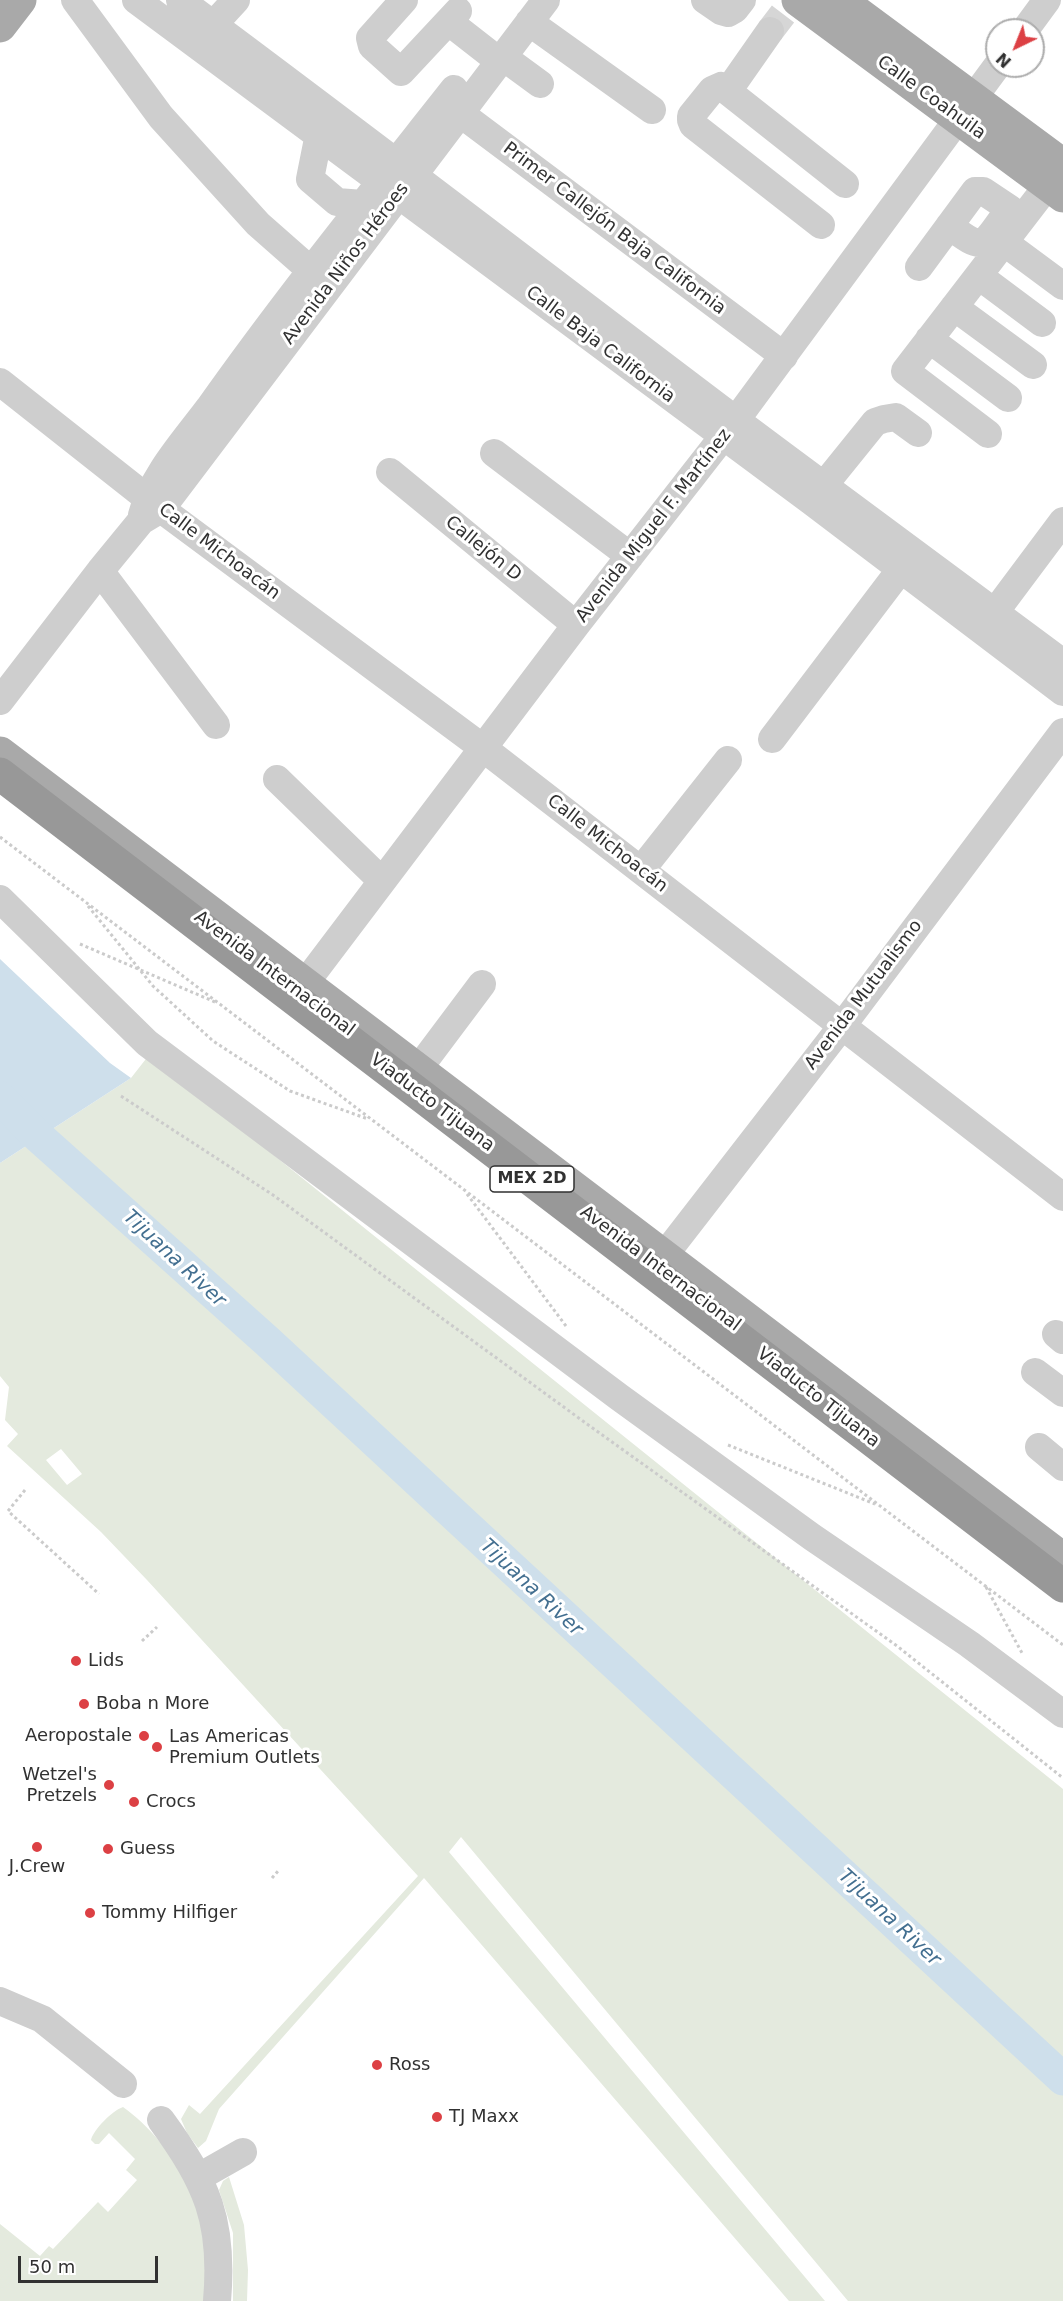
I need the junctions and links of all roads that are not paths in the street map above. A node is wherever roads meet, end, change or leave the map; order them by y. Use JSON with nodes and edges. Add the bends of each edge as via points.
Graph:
{"nodes":[{"id":1,"x":20,"y":0,"type":"edge"},
{"id":2,"x":75,"y":0,"type":"edge"},
{"id":3,"x":136,"y":0,"type":"edge"},
{"id":4,"x":180,"y":0,"type":"edge"},
{"id":5,"x":236,"y":0,"type":"edge"},
{"id":6,"x":404,"y":0,"type":"edge"},
{"id":7,"x":705,"y":0,"type":"edge"},
{"id":8,"x":742,"y":0,"type":"edge"},
{"id":9,"x":840,"y":0,"type":"edge"},
{"id":10,"x":1047,"y":0,"type":"edge"},
{"id":11,"x":533,"y":7,"type":"edge"},
{"id":12,"x":451,"y":11,"type":"edge"},
{"id":13,"x":786,"y":11,"type":"edge"},
{"id":14,"x":1034,"y":18,"type":"edge"},
{"id":15,"x":213,"y":25,"type":"junction"},
{"id":16,"x":0,"y":26,"type":"edge"},
{"id":17,"x":499,"y":53,"type":"junction"},
{"id":18,"x":989,"y":78,"type":"edge"},
{"id":19,"x":540,"y":84,"type":"dead end"},
{"id":20,"x":728,"y":91,"type":"junction"},
{"id":21,"x":452,"y":107,"type":"junction"},
{"id":22,"x":966,"y":109,"type":"junction"},
{"id":23,"x":652,"y":110,"type":"dead end"},
{"id":24,"x":319,"y":134,"type":"junction"},
{"id":25,"x":397,"y":178,"type":"junction"},
{"id":26,"x":1052,"y":180,"type":"edge"},
{"id":27,"x":845,"y":184,"type":"dead end"},
{"id":28,"x":363,"y":204,"type":"junction"},
{"id":29,"x":1010,"y":208,"type":"junction"},
{"id":30,"x":820,"y":225,"type":"dead end"},
{"id":31,"x":948,"y":226,"type":"junction"},
{"id":32,"x":1005,"y":243,"type":"junction"},
{"id":33,"x":919,"y":267,"type":"dead end"},
{"id":34,"x":979,"y":276,"type":"junction"},
{"id":35,"x":320,"y":279,"type":"junction"},
{"id":36,"x":1063,"y":286,"type":"edge"},
{"id":37,"x":954,"y":307,"type":"junction"},
{"id":38,"x":1042,"y":323,"type":"dead end"},
{"id":39,"x":929,"y":339,"type":"junction"},
{"id":40,"x":784,"y":356,"type":"junction"},
{"id":41,"x":1033,"y":365,"type":"dead end"},
{"id":42,"x":0,"y":382,"type":"edge"},
{"id":43,"x":1008,"y":398,"type":"dead end"},
{"id":44,"x":730,"y":429,"type":"junction"},
{"id":45,"x":918,"y":433,"type":"dead end"},
{"id":46,"x":988,"y":434,"type":"dead end"},
{"id":47,"x":495,"y":453,"type":"dead end"},
{"id":48,"x":390,"y":472,"type":"dead end"},
{"id":49,"x":818,"y":494,"type":"junction"},
{"id":50,"x":149,"y":509,"type":"junction"},
{"id":51,"x":1063,"y":521,"type":"edge"},
{"id":52,"x":630,"y":556,"type":"junction"},
{"id":53,"x":900,"y":569,"type":"junction"},
{"id":54,"x":99,"y":571,"type":"junction"},
{"id":55,"x":995,"y":612,"type":"junction"},
{"id":56,"x":576,"y":625,"type":"junction"},
{"id":57,"x":1063,"y":663,"type":"edge"},
{"id":58,"x":1063,"y":692,"type":"edge"},
{"id":59,"x":0,"y":701,"type":"edge"},
{"id":60,"x":216,"y":725,"type":"dead end"},
{"id":61,"x":1063,"y":732,"type":"edge"},
{"id":62,"x":772,"y":740,"type":"dead end"},
{"id":63,"x":483,"y":748,"type":"junction"},
{"id":64,"x":0,"y":753,"type":"edge"},
{"id":65,"x":728,"y":760,"type":"dead end"},
{"id":66,"x":0,"y":765,"type":"edge"},
{"id":67,"x":0,"y":774,"type":"edge"},
{"id":68,"x":277,"y":779,"type":"dead end"},
{"id":69,"x":0,"y":787,"type":"edge"},
{"id":70,"x":0,"y":796,"type":"edge"},
{"id":71,"x":641,"y":870,"type":"junction"},
{"id":72,"x":382,"y":881,"type":"junction"},
{"id":73,"x":0,"y":899,"type":"edge"},
{"id":74,"x":306,"y":982,"type":"junction"},
{"id":75,"x":482,"y":984,"type":"dead end"},
{"id":76,"x":842,"y":1026,"type":"junction"},
{"id":77,"x":419,"y":1068,"type":"junction"},
{"id":78,"x":1063,"y":1197,"type":"edge"},
{"id":79,"x":663,"y":1257,"type":"junction"},
{"id":80,"x":1035,"y":1372,"type":"dead end"},
{"id":81,"x":1063,"y":1393,"type":"edge"},
{"id":82,"x":1039,"y":1447,"type":"dead end"},
{"id":83,"x":1063,"y":1467,"type":"edge"},
{"id":84,"x":1061,"y":1558,"type":"edge"},
{"id":85,"x":1063,"y":1586,"type":"edge"},
{"id":86,"x":1063,"y":1597,"type":"edge"},
{"id":87,"x":1063,"y":1607,"type":"edge"},
{"id":88,"x":1063,"y":1714,"type":"edge"},
{"id":89,"x":0,"y":2001,"type":"edge"},
{"id":90,"x":123,"y":2084,"type":"dead end"},
{"id":91,"x":161,"y":2120,"type":"dead end"},
{"id":92,"x":243,"y":2152,"type":"dead end"},
{"id":93,"x":199,"y":2177,"type":"junction"},
{"id":94,"x":217,"y":2301,"type":"edge"}],
"edges":[{"from":1,"to":16,"type":"main road"},
{"from":2,"to":35,"type":"street","via":[[161,117],[258,224]]},
{"from":3,"to":24,"type":"street","name":"Calle Baja California"},
{"from":4,"to":15,"type":"street","name":"Calle Baja California"},
{"from":5,"to":15,"type":"street"},
{"from":6,"to":12,"type":"street","via":[[370,38],[372,46],[404,72]]},
{"from":7,"to":8,"type":"street","via":[[728,13]]},
{"from":9,"to":22,"type":"main road","name":"Calle Coahuila"},
{"from":10,"to":14,"type":"street"},
{"from":11,"to":17,"type":"street","name":"Avenida Niños Héroes"},
{"from":11,"to":23,"type":"street"},
{"from":12,"to":17,"type":"street"},
{"from":13,"to":20,"type":"street"},
{"from":13,"to":22,"type":"main road","name":"Calle Coahuila"},
{"from":15,"to":25,"type":"street","name":"Calle Baja California","via":[[315,99]]},
{"from":17,"to":19,"type":"street"},
{"from":17,"to":21,"type":"street","name":"Avenida Niños Héroes"},
{"from":18,"to":22,"type":"street","name":"Avenida Miguel F. Martínez"},
{"from":20,"to":27,"type":"street"},
{"from":20,"to":30,"type":"street","via":[[721,86],[712,90],[691,116],[693,125]]},
{"from":21,"to":25,"type":"street","name":"Avenida Niños Héroes"},
{"from":21,"to":40,"type":"street","name":"Primer Callejón Baja California"},
{"from":22,"to":26,"type":"main road","name":"Calle Coahuila"},
{"from":22,"to":40,"type":"street","name":"Avenida Miguel F. Martínez"},
{"from":24,"to":25,"type":"street","name":"Calle Baja California"},
{"from":24,"to":28,"type":"street","via":[[310,179],[337,202]]},
{"from":25,"to":28,"type":"street","name":"Avenida Niños Héroes"},
{"from":25,"to":35,"type":"street","name":"Avenida Niños Héroes"},
{"from":25,"to":44,"type":"street","name":"Calle Baja California"},
{"from":26,"to":29,"type":"street"},
{"from":26,"to":32,"type":"street"},
{"from":28,"to":35,"type":"street","name":"Avenida Niños Héroes"},
{"from":29,"to":31,"type":"street","via":[[982,191],[975,192]]},
{"from":29,"to":31,"type":"street","via":[[986,241],[979,244]]},
{"from":31,"to":33,"type":"street"},
{"from":32,"to":34,"type":"street"},
{"from":32,"to":36,"type":"street"},
{"from":34,"to":37,"type":"street"},
{"from":34,"to":38,"type":"street"},
{"from":35,"to":50,"type":"street","name":"Avenida Niños Héroes"},
{"from":37,"to":39,"type":"street"},
{"from":37,"to":41,"type":"street"},
{"from":39,"to":43,"type":"street"},
{"from":39,"to":46,"type":"street","via":[[905,371]]},
{"from":40,"to":44,"type":"street","name":"Avenida Miguel F. Martínez"},
{"from":42,"to":50,"type":"street","name":"Calle Michoacán"},
{"from":44,"to":49,"type":"street","name":"Calle Baja California"},
{"from":44,"to":52,"type":"street","name":"Avenida Miguel F. Martínez"},
{"from":45,"to":49,"type":"street","via":[[896,417],[875,422]]},
{"from":47,"to":52,"type":"street"},
{"from":48,"to":56,"type":"street","name":"Callejón D"},
{"from":49,"to":53,"type":"street","name":"Calle Baja California"},
{"from":49,"to":55,"type":"street","name":"Calle Baja California"},
{"from":50,"to":54,"type":"street","name":"Avenida Niños Héroes"},
{"from":50,"to":63,"type":"street","name":"Calle Michoacán"},
{"from":51,"to":55,"type":"street"},
{"from":52,"to":56,"type":"street","name":"Avenida Miguel F. Martínez"},
{"from":53,"to":58,"type":"street","name":"Calle Baja California"},
{"from":53,"to":62,"type":"street"},
{"from":54,"to":59,"type":"street","name":"Avenida Niños Héroes"},
{"from":54,"to":60,"type":"street"},
{"from":55,"to":57,"type":"street","name":"Calle Baja California"},
{"from":56,"to":63,"type":"street","name":"Avenida Miguel F. Martínez"},
{"from":61,"to":76,"type":"street","name":"Avenida Mutualismo"},
{"from":63,"to":71,"type":"street","name":"Calle Michoacán"},
{"from":63,"to":72,"type":"street","name":"Avenida Miguel F. Martínez"},
{"from":64,"to":74,"type":"main road","name":"Avenida Internacional"},
{"from":65,"to":71,"type":"street"},
{"from":66,"to":84,"type":"highway","name":"Avenida Internacional"},
{"from":67,"to":85,"type":"highway","name":"Viaducto Tijuana","number":"MEX 2D"},
{"from":68,"to":72,"type":"street"},
{"from":69,"to":86,"type":"highway","name":"Viaducto Tijuana","number":"MEX 2D"},
{"from":70,"to":87,"type":"highway","name":"Avenida Internacional"},
{"from":71,"to":76,"type":"street","name":"Calle Michoacán"},
{"from":72,"to":74,"type":"street","name":"Avenida Miguel F. Martínez"},
{"from":73,"to":88,"type":"street","via":[[147,1043],[619,1397]]},
{"from":74,"to":77,"type":"main road","name":"Avenida Internacional"},
{"from":75,"to":77,"type":"street"},
{"from":76,"to":78,"type":"street","name":"Calle Michoacán"},
{"from":76,"to":79,"type":"street","name":"Avenida Mutualismo"},
{"from":77,"to":79,"type":"main road","name":"Avenida Internacional"},
{"from":79,"to":84,"type":"main road","name":"Avenida Internacional"},
{"from":80,"to":81,"type":"street"},
{"from":82,"to":83,"type":"street"},
{"from":89,"to":90,"type":"street","via":[[42,2019]]},
{"from":91,"to":93,"type":"street"},
{"from":92,"to":93,"type":"street"},
{"from":93,"to":94,"type":"street","via":[[216,2229],[220,2274]]}]}
